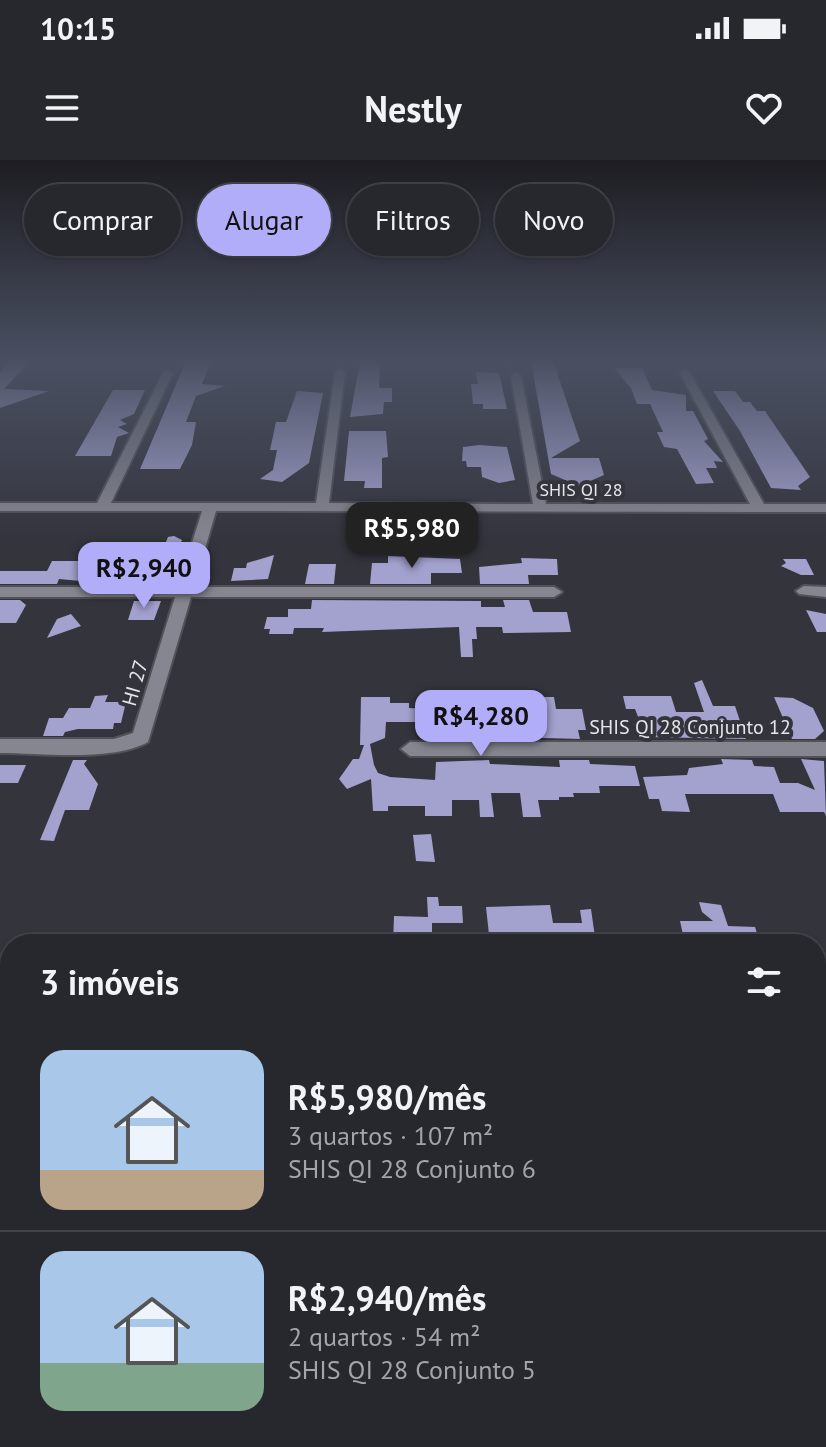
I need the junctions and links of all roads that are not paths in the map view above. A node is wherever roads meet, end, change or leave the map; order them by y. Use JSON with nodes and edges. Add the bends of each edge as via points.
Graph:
{"nodes":[{"id":1,"x":144,"y":421,"type":"edge"},
{"id":2,"x":333,"y":421,"type":"edge"},
{"id":3,"x":524,"y":421,"type":"edge"},
{"id":4,"x":712,"y":421,"type":"edge"},
{"id":5,"x":0,"y":507,"type":"edge"},
{"id":6,"x":102,"y":507,"type":"junction"},
{"id":7,"x":210,"y":507,"type":"junction"},
{"id":8,"x":322,"y":507,"type":"junction"},
{"id":9,"x":540,"y":507,"type":"junction"},
{"id":10,"x":759,"y":507,"type":"junction"},
{"id":11,"x":826,"y":508,"type":"edge"},
{"id":12,"x":184,"y":591,"type":"junction"},
{"id":13,"x":804,"y":591,"type":"dead end"},
{"id":14,"x":0,"y":592,"type":"edge"},
{"id":15,"x":554,"y":592,"type":"dead end"},
{"id":16,"x":826,"y":592,"type":"edge"},
{"id":17,"x":0,"y":746,"type":"edge"},
{"id":18,"x":410,"y":749,"type":"dead end"},
{"id":19,"x":826,"y":749,"type":"edge"}],
"edges":[{"from":1,"to":6,"type":"street"},
{"from":2,"to":8,"type":"street"},
{"from":3,"to":9,"type":"street"},
{"from":4,"to":10,"type":"street"},
{"from":5,"to":6,"type":"street","name":"SHIS QI 28"},
{"from":6,"to":7,"type":"street","name":"SHIS QI 28"},
{"from":7,"to":8,"type":"street","name":"SHIS QI 28"},
{"from":7,"to":12,"type":"street","name":"HI 27"},
{"from":8,"to":9,"type":"street","name":"SHIS QI 28"},
{"from":9,"to":10,"type":"street","name":"SHIS QI 28"},
{"from":10,"to":11,"type":"street","name":"SHIS QI 28"},
{"from":12,"to":14,"type":"street"},
{"from":12,"to":15,"type":"street"},
{"from":12,"to":17,"type":"street","name":"HI 27","via":[[137,741]]},
{"from":13,"to":16,"type":"street"},
{"from":18,"to":19,"type":"street","name":"SHIS QI 28 Conjunto 12"}]}
